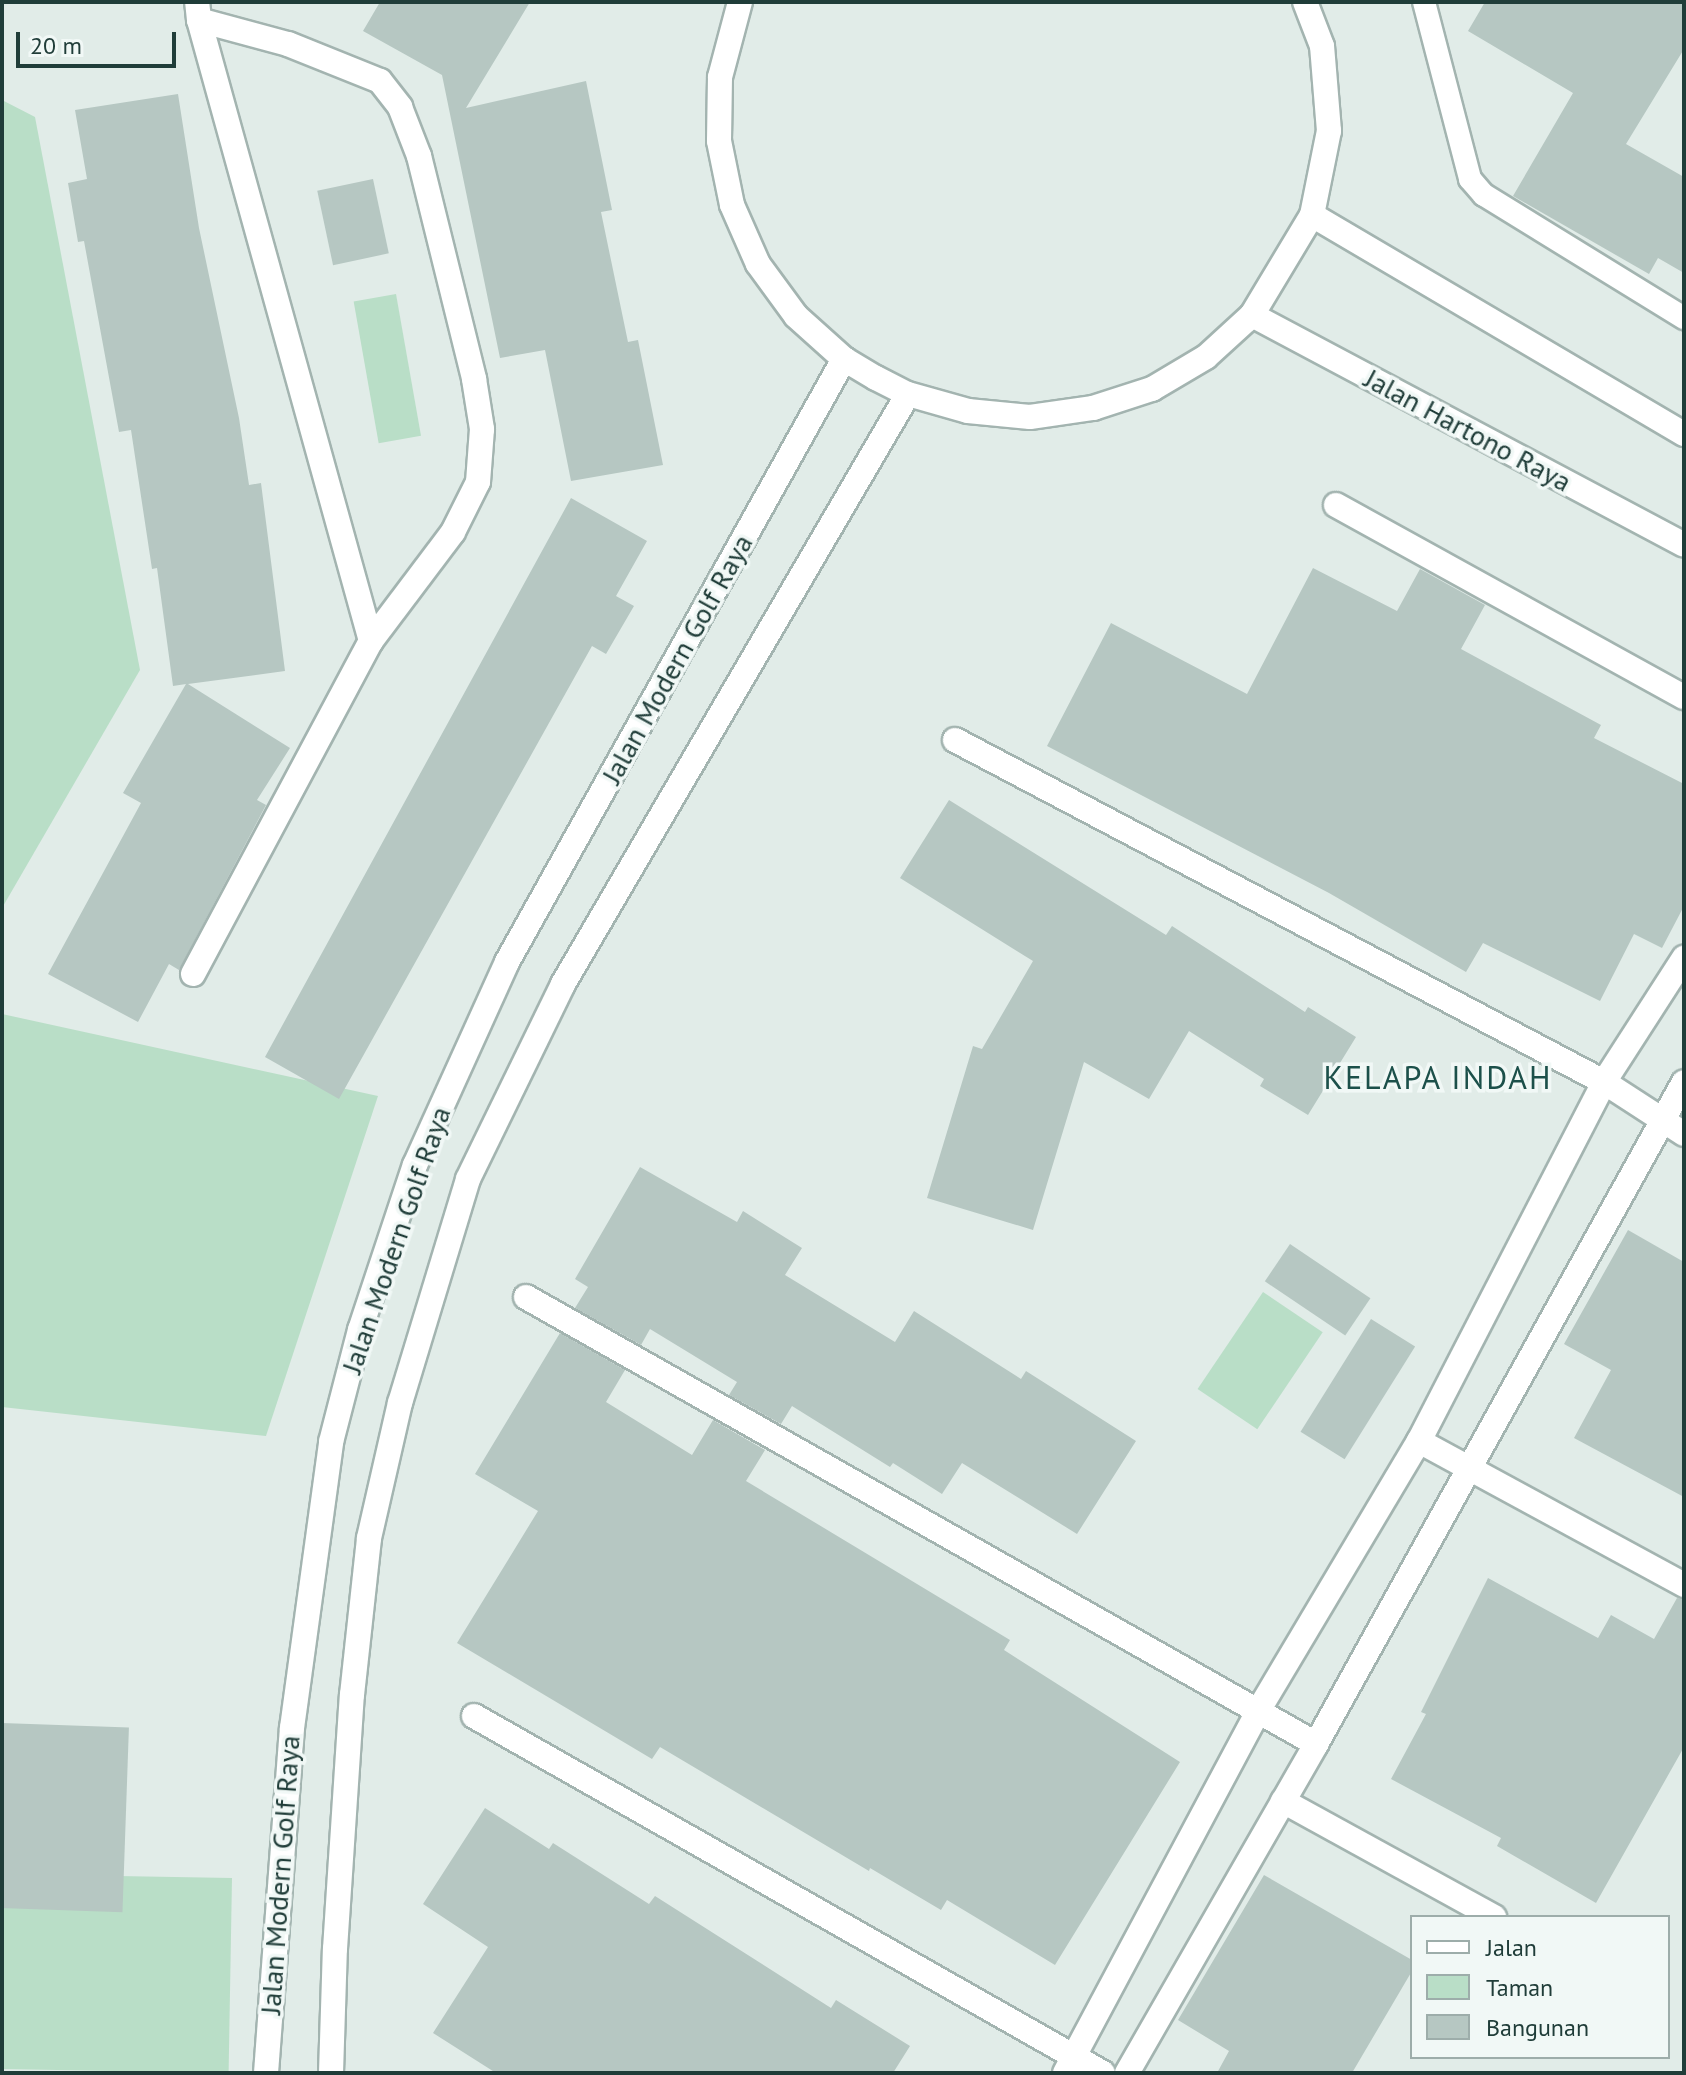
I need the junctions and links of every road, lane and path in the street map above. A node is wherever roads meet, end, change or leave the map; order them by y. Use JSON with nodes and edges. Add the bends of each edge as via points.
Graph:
{"nodes":[{"id":1,"x":740,"y":2,"type":"edge"},
{"id":2,"x":1305,"y":2,"type":"edge"},
{"id":3,"x":1424,"y":2,"type":"edge"},
{"id":4,"x":198,"y":11,"type":"edge"},
{"id":5,"x":1312,"y":215,"type":"junction"},
{"id":6,"x":1252,"y":315,"type":"junction"},
{"id":7,"x":1684,"y":318,"type":"edge"},
{"id":8,"x":844,"y":359,"type":"junction"},
{"id":9,"x":908,"y":394,"type":"junction"},
{"id":10,"x":1684,"y":434,"type":"edge"},
{"id":11,"x":1336,"y":505,"type":"dead end"},
{"id":12,"x":1684,"y":545,"type":"edge"},
{"id":13,"x":371,"y":641,"type":"junction"},
{"id":14,"x":1684,"y":697,"type":"edge"},
{"id":15,"x":955,"y":740,"type":"dead end"},
{"id":16,"x":1684,"y":958,"type":"edge"},
{"id":17,"x":193,"y":974,"type":"dead end"},
{"id":18,"x":1604,"y":1082,"type":"junction"},
{"id":19,"x":1684,"y":1082,"type":"edge"},
{"id":20,"x":1661,"y":1122,"type":"junction"},
{"id":21,"x":1684,"y":1134,"type":"edge"},
{"id":22,"x":526,"y":1297,"type":"dead end"},
{"id":23,"x":1419,"y":1441,"type":"junction"},
{"id":24,"x":1470,"y":1470,"type":"junction"},
{"id":25,"x":1684,"y":1585,"type":"edge"},
{"id":26,"x":1258,"y":1711,"type":"junction"},
{"id":27,"x":474,"y":1716,"type":"dead end"},
{"id":28,"x":1316,"y":1744,"type":"junction"},
{"id":29,"x":1283,"y":1801,"type":"junction"},
{"id":30,"x":1490,"y":1915,"type":"edge"},
{"id":31,"x":1070,"y":2065,"type":"edge"},
{"id":32,"x":266,"y":2073,"type":"edge"},
{"id":33,"x":331,"y":2073,"type":"edge"},
{"id":34,"x":1103,"y":2073,"type":"edge"},
{"id":35,"x":1127,"y":2073,"type":"edge"}],
"edges":[{"from":1,"to":8,"type":"street","via":[[720,77],[719,141],[732,205],[758,264],[796,316]]},
{"from":2,"to":5,"type":"street","via":[[1322,46],[1329,131]]},
{"from":3,"to":7,"type":"lane","via":[[1470,179],[1484,195]]},
{"from":4,"to":13,"type":"street"},
{"from":4,"to":13,"type":"street","via":[[380,81],[400,107],[419,156],[474,379],[482,429],[478,482],[453,532]]},
{"from":5,"to":6,"type":"street"},
{"from":5,"to":10,"type":"street"},
{"from":6,"to":9,"type":"street","via":[[1206,357],[1152,389],[1093,408],[1030,417],[968,411]]},
{"from":6,"to":12,"type":"street","name":"Jalan Hartono Raya"},
{"from":8,"to":9,"type":"street"},
{"from":8,"to":32,"type":"street","name":"Jalan Modern Golf Raya","via":[[507,962],[410,1180],[360,1330],[331,1442],[292,1728]]},
{"from":9,"to":33,"type":"street","name":"Jalan Modern Golf Raya","via":[[563,984],[468,1179],[400,1403],[369,1538],[351,1711]]},
{"from":11,"to":14,"type":"street"},
{"from":13,"to":17,"type":"street"},
{"from":15,"to":18,"type":"street"},
{"from":16,"to":18,"type":"street"},
{"from":18,"to":20,"type":"street"},
{"from":18,"to":23,"type":"street"},
{"from":19,"to":20,"type":"street"},
{"from":20,"to":21,"type":"street"},
{"from":20,"to":24,"type":"street"},
{"from":22,"to":26,"type":"street"},
{"from":23,"to":24,"type":"street"},
{"from":23,"to":26,"type":"street"},
{"from":24,"to":25,"type":"street"},
{"from":24,"to":28,"type":"street"},
{"from":26,"to":28,"type":"street"},
{"from":26,"to":31,"type":"street"},
{"from":27,"to":31,"type":"street"},
{"from":28,"to":29,"type":"street"},
{"from":29,"to":30,"type":"street"},
{"from":29,"to":35,"type":"street"},
{"from":31,"to":34,"type":"street"}]}
